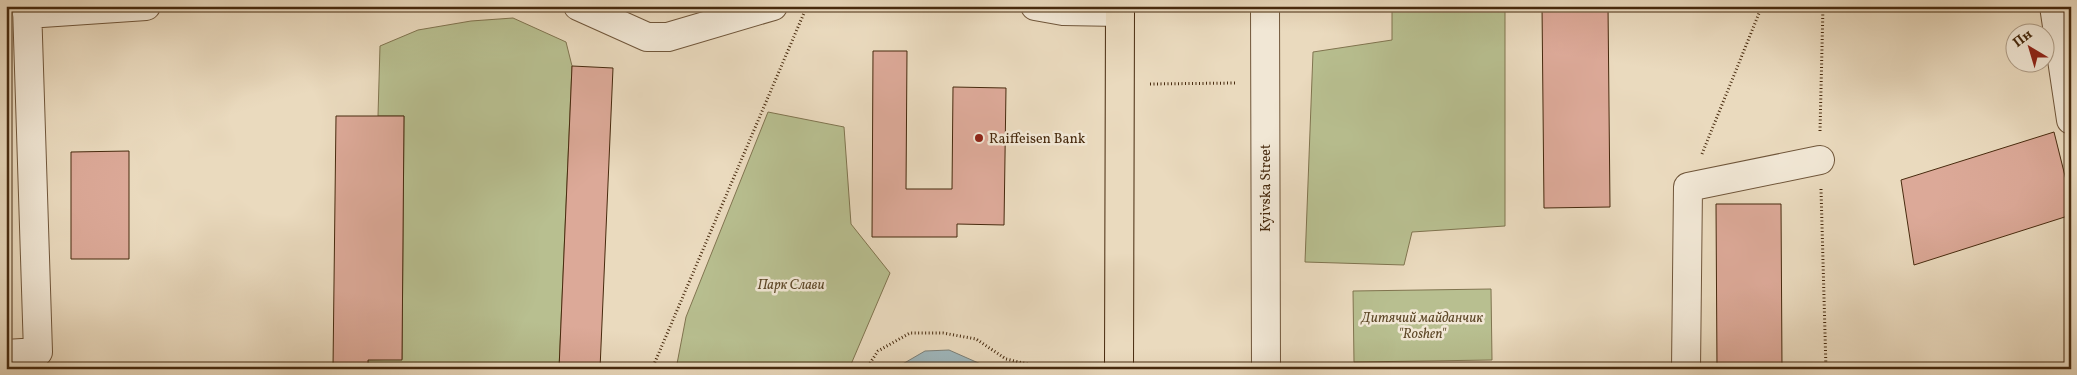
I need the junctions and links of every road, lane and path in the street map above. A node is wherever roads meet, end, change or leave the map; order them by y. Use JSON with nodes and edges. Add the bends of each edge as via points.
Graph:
{"nodes":[{"id":1,"x":146,"y":6,"type":"edge"},
{"id":2,"x":578,"y":6,"type":"edge"},
{"id":3,"x":773,"y":6,"type":"edge"},
{"id":4,"x":807,"y":6,"type":"edge"},
{"id":5,"x":1034,"y":6,"type":"edge"},
{"id":6,"x":1264,"y":6,"type":"edge"},
{"id":7,"x":1762,"y":6,"type":"edge"},
{"id":8,"x":2054,"y":6,"type":"edge"},
{"id":9,"x":1120,"y":9,"type":"edge"},
{"id":10,"x":27,"y":10,"type":"edge"},
{"id":11,"x":1264,"y":83,"type":"junction"},
{"id":12,"x":1150,"y":84,"type":"dead end"},
{"id":13,"x":2071,"y":120,"type":"edge"},
{"id":14,"x":1820,"y":160,"type":"dead end"},
{"id":15,"x":1688,"y":187,"type":"junction"},
{"id":16,"x":6,"y":354,"type":"edge"},
{"id":17,"x":652,"y":369,"type":"edge"},
{"id":18,"x":866,"y":369,"type":"edge"},
{"id":19,"x":1050,"y":369,"type":"edge"},
{"id":20,"x":1119,"y":369,"type":"edge"},
{"id":21,"x":1266,"y":369,"type":"edge"},
{"id":22,"x":1686,"y":369,"type":"edge"}],
"edges":[{"from":1,"to":10,"type":"street"},
{"from":2,"to":3,"type":"street","via":[[647,37],[668,37]]},
{"from":4,"to":17,"type":"path"},
{"from":5,"to":9,"type":"street","via":[[1064,11]]},
{"from":6,"to":11,"type":"street","name":"Kyivska Street"},
{"from":7,"to":15,"type":"path"},
{"from":8,"to":13,"type":"street"},
{"from":9,"to":20,"type":"main road"},
{"from":10,"to":16,"type":"street","via":[[38,352]]},
{"from":11,"to":12,"type":"path"},
{"from":11,"to":21,"type":"street","name":"Kyivska Street"},
{"from":14,"to":15,"type":"street"},
{"from":15,"to":22,"type":"street"},
{"from":18,"to":19,"type":"path","via":[[878,351],[910,333],[943,333],[976,339],[1006,359]]}]}
